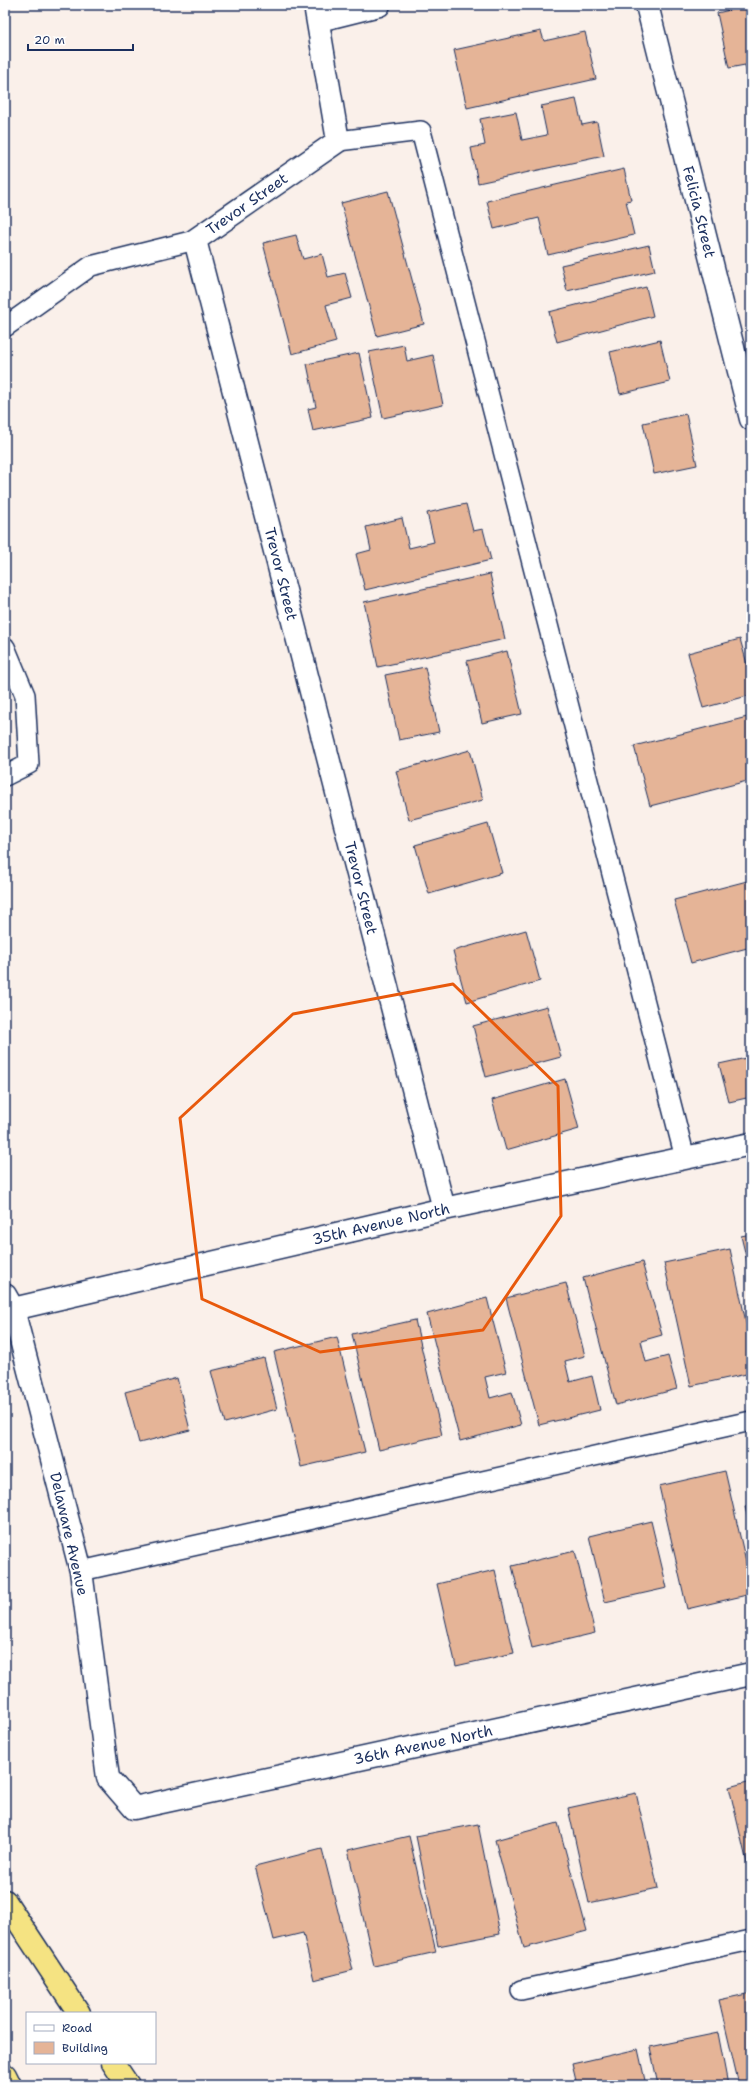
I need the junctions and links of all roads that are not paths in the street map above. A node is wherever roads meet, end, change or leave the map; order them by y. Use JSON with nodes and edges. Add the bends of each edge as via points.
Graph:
{"nodes":[{"id":1,"x":379,"y":5,"type":"edge"},
{"id":2,"x":647,"y":5,"type":"edge"},
{"id":3,"x":317,"y":13,"type":"edge"},
{"id":4,"x":338,"y":141,"type":"junction"},
{"id":5,"x":195,"y":240,"type":"junction"},
{"id":6,"x":5,"y":327,"type":"edge"},
{"id":7,"x":751,"y":419,"type":"edge"},
{"id":8,"x":5,"y":647,"type":"edge"},
{"id":9,"x":5,"y":776,"type":"edge"},
{"id":10,"x":751,"y":1144,"type":"edge"},
{"id":11,"x":685,"y":1158,"type":"junction"},
{"id":12,"x":444,"y":1209,"type":"junction"},
{"id":13,"x":9,"y":1302,"type":"edge"},
{"id":14,"x":751,"y":1421,"type":"edge"},
{"id":15,"x":81,"y":1572,"type":"junction"},
{"id":16,"x":751,"y":1674,"type":"edge"},
{"id":17,"x":108,"y":1778,"type":"joint"},
{"id":18,"x":5,"y":1902,"type":"edge"},
{"id":19,"x":751,"y":1940,"type":"edge"},
{"id":20,"x":521,"y":1990,"type":"dead end"},
{"id":21,"x":78,"y":2012,"type":"edge"},
{"id":22,"x":114,"y":2064,"type":"edge"},
{"id":23,"x":5,"y":2075,"type":"edge"},
{"id":24,"x":10,"y":2085,"type":"edge"},
{"id":25,"x":128,"y":2085,"type":"edge"}],
"edges":[{"from":1,"to":3,"type":"street"},
{"from":2,"to":7,"type":"street","name":"Felicia Street"},
{"from":3,"to":4,"type":"street"},
{"from":4,"to":5,"type":"street","name":"Trevor Street"},
{"from":4,"to":11,"type":"lane","via":[[421,131]]},
{"from":5,"to":6,"type":"lane","via":[[91,266]]},
{"from":5,"to":12,"type":"street","name":"Trevor Street"},
{"from":8,"to":9,"type":"lane","via":[[25,695],[29,764]]},
{"from":10,"to":11,"type":"street","name":"35th Avenue North"},
{"from":11,"to":12,"type":"street","name":"35th Avenue North"},
{"from":12,"to":13,"type":"street","name":"35th Avenue North"},
{"from":13,"to":15,"type":"street","name":"Delaware Avenue"},
{"from":14,"to":15,"type":"lane"},
{"from":15,"to":17,"type":"street","name":"Delaware Avenue"},
{"from":16,"to":17,"type":"street","name":"36th Avenue North","via":[[134,1808]]},
{"from":18,"to":21,"type":"highway"},
{"from":19,"to":20,"type":"lane"},
{"from":22,"to":25,"type":"highway"},
{"from":23,"to":24,"type":"highway"}]}
